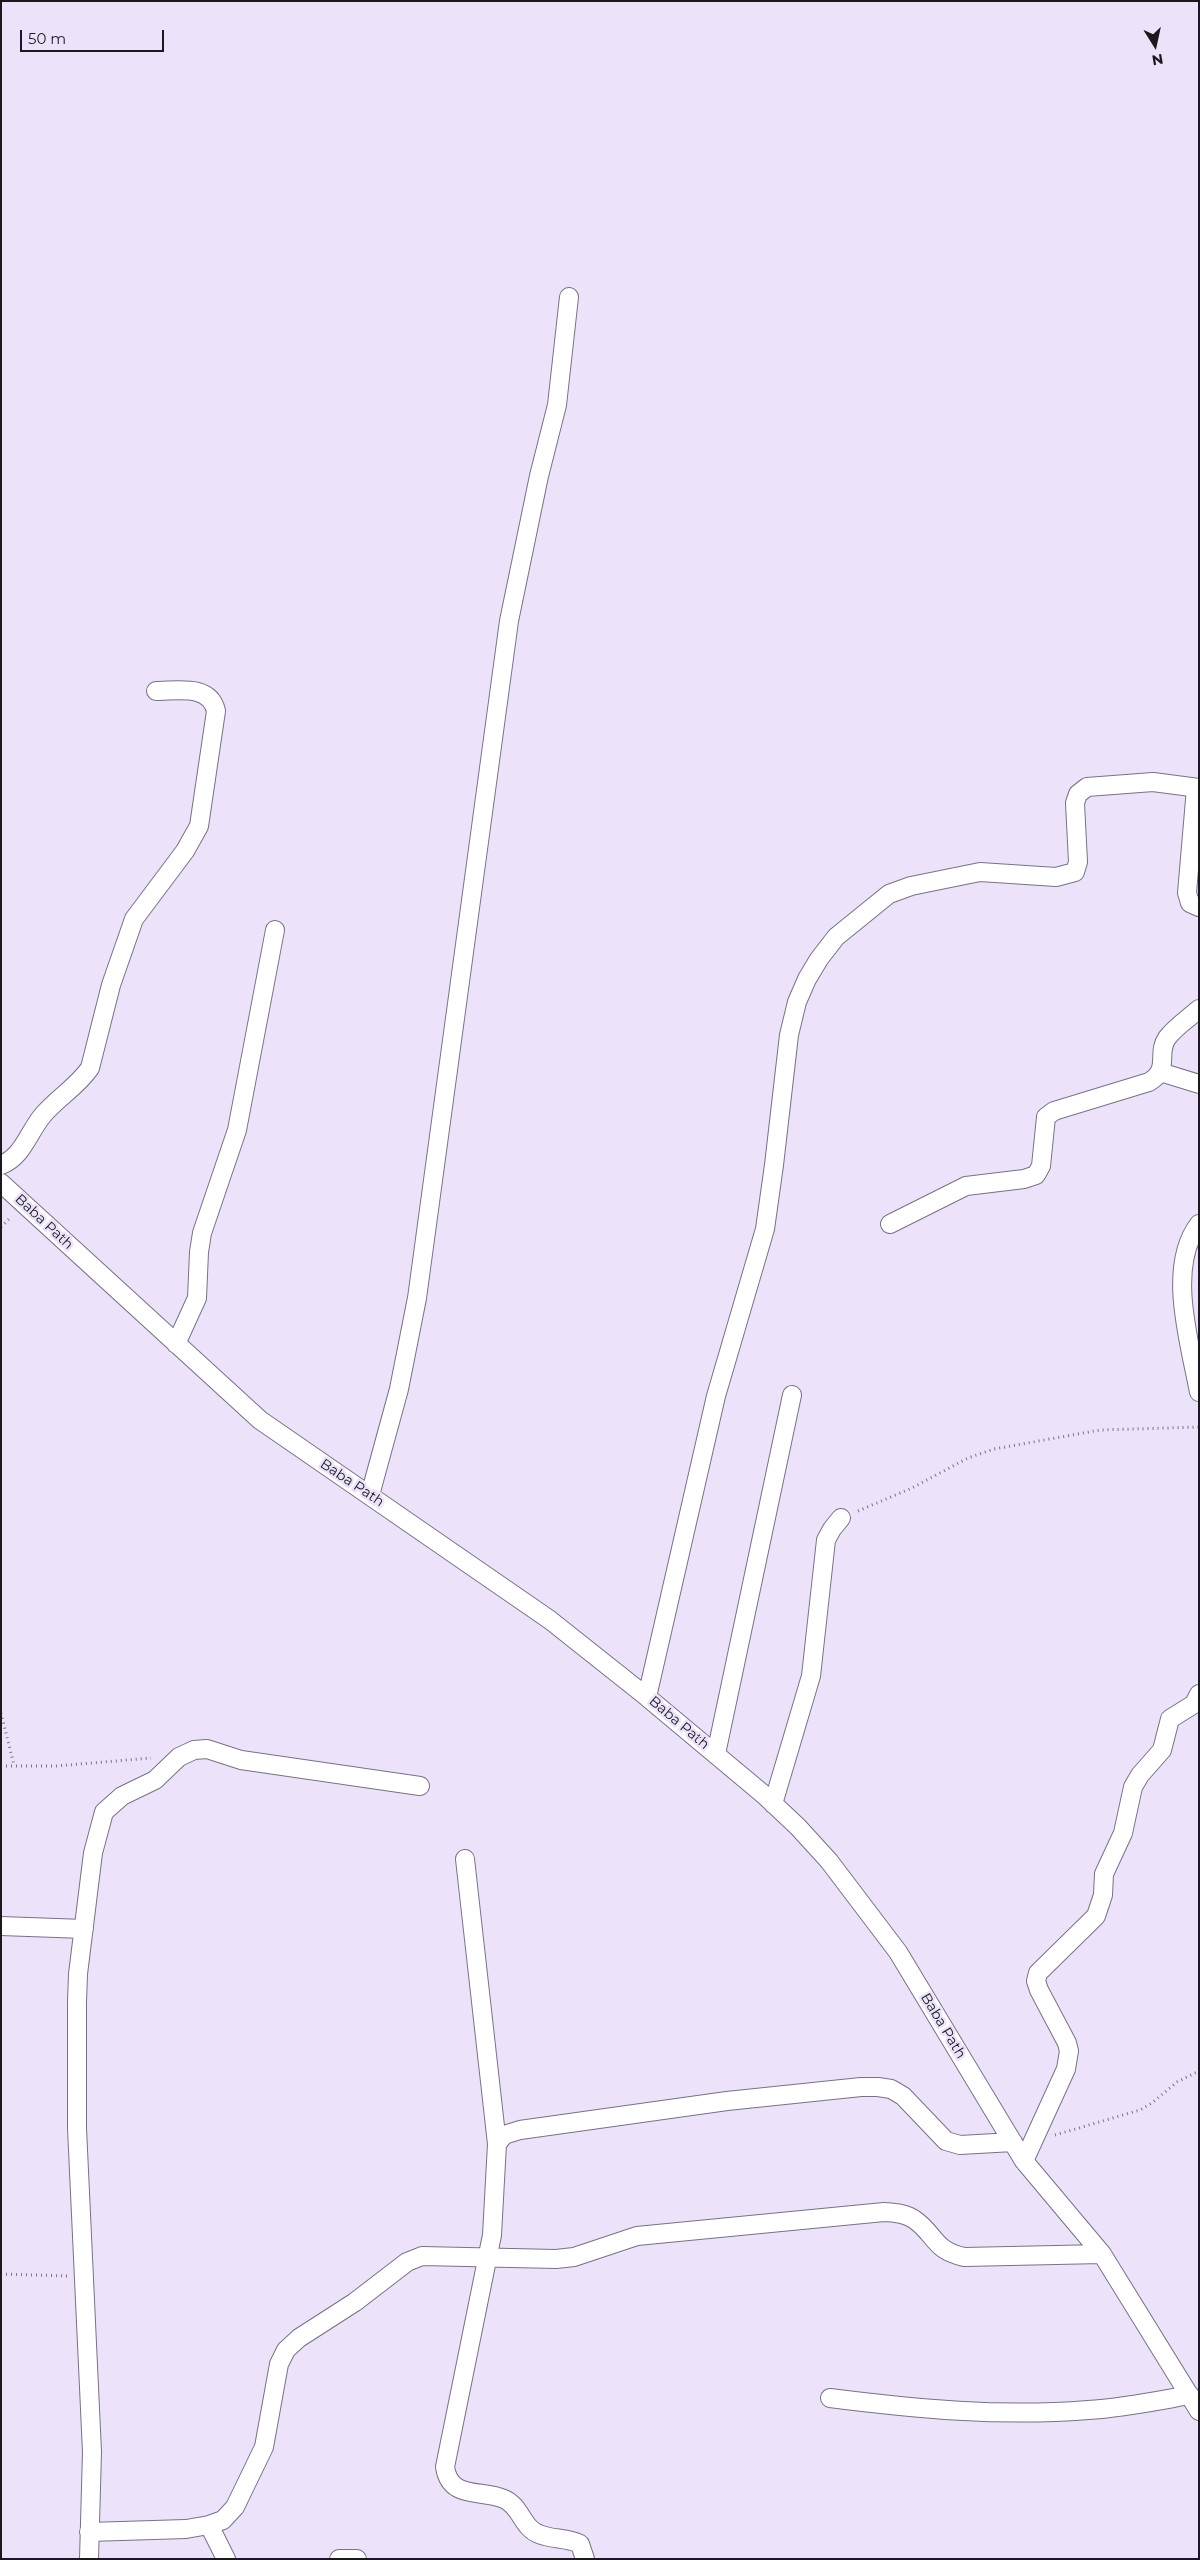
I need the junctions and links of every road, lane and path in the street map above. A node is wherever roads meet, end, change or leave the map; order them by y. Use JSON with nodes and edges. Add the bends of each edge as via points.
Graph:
{"nodes":[{"id":1,"x":569,"y":297,"type":"dead end"},
{"id":2,"x":156,"y":691,"type":"dead end"},
{"id":3,"x":1197,"y":788,"type":"edge"},
{"id":4,"x":1199,"y":907,"type":"edge"},
{"id":5,"x":275,"y":930,"type":"dead end"},
{"id":6,"x":1199,"y":1009,"type":"edge"},
{"id":7,"x":1160,"y":1072,"type":"junction"},
{"id":8,"x":1199,"y":1084,"type":"edge"},
{"id":9,"x":1,"y":1165,"type":"edge"},
{"id":10,"x":1,"y":1183,"type":"edge"},
{"id":11,"x":890,"y":1224,"type":"dead end"},
{"id":12,"x":1199,"y":1224,"type":"edge"},
{"id":13,"x":176,"y":1344,"type":"junction"},
{"id":14,"x":1199,"y":1392,"type":"edge"},
{"id":15,"x":792,"y":1395,"type":"dead end"},
{"id":16,"x":1199,"y":1427,"type":"edge"},
{"id":17,"x":370,"y":1495,"type":"junction"},
{"id":18,"x":842,"y":1518,"type":"joint"},
{"id":19,"x":1199,"y":1694,"type":"edge"},
{"id":20,"x":647,"y":1697,"type":"junction"},
{"id":21,"x":1,"y":1713,"type":"edge"},
{"id":22,"x":716,"y":1754,"type":"junction"},
{"id":23,"x":179,"y":1757,"type":"junction"},
{"id":24,"x":14,"y":1765,"type":"junction"},
{"id":25,"x":1,"y":1766,"type":"edge"},
{"id":26,"x":420,"y":1786,"type":"dead end"},
{"id":27,"x":774,"y":1804,"type":"junction"},
{"id":28,"x":465,"y":1859,"type":"dead end"},
{"id":29,"x":1,"y":1926,"type":"edge"},
{"id":30,"x":84,"y":1928,"type":"junction"},
{"id":31,"x":1199,"y":2071,"type":"edge"},
{"id":32,"x":1034,"y":2140,"type":"junction"},
{"id":33,"x":1013,"y":2142,"type":"junction"},
{"id":34,"x":497,"y":2144,"type":"junction"},
{"id":35,"x":1024,"y":2161,"type":"junction"},
{"id":36,"x":1102,"y":2254,"type":"junction"},
{"id":37,"x":488,"y":2257,"type":"junction"},
{"id":38,"x":1,"y":2274,"type":"edge"},
{"id":39,"x":83,"y":2277,"type":"junction"},
{"id":40,"x":1190,"y":2395,"type":"junction"},
{"id":41,"x":830,"y":2398,"type":"dead end"},
{"id":42,"x":1199,"y":2411,"type":"edge"},
{"id":43,"x":209,"y":2525,"type":"junction"},
{"id":44,"x":89,"y":2532,"type":"junction"},
{"id":45,"x":225,"y":2558,"type":"edge"},
{"id":46,"x":89,"y":2559,"type":"edge"},
{"id":47,"x":338,"y":2559,"type":"edge"},
{"id":48,"x":358,"y":2559,"type":"edge"},
{"id":49,"x":585,"y":2559,"type":"edge"}],
"edges":[{"from":1,"to":17,"type":"street","via":[[557,406],[508,621],[417,1298],[399,1389]]},
{"from":2,"to":9,"type":"street","via":[[195,691],[214,701],[216,711],[198,826],[185,851],[134,919],[111,986],[90,1068],[41,1116],[18,1153]]},
{"from":3,"to":4,"type":"street","via":[[1186,893],[1190,903]]},
{"from":3,"to":20,"type":"street","via":[[1153,782],[1086,787],[1078,794],[1075,803],[1078,862],[1075,872],[1056,877],[980,872],[911,886],[890,894],[872,907],[836,937],[818,959],[797,1002],[789,1035],[765,1229],[716,1396]]},
{"from":5,"to":13,"type":"street","via":[[237,1130],[202,1233],[197,1298]]},
{"from":6,"to":7,"type":"street","via":[[1166,1039]]},
{"from":7,"to":8,"type":"street"},
{"from":7,"to":11,"type":"street","via":[[1149,1082],[1054,1111],[1046,1117],[1036,1175],[966,1186]]},
{"from":10,"to":13,"type":"street","name":"Baba Path"},
{"from":12,"to":14,"type":"street","via":[[1188,1242],[1181,1278]]},
{"from":13,"to":17,"type":"street","name":"Baba Path","via":[[260,1420]]},
{"from":15,"to":22,"type":"street"},
{"from":16,"to":18,"type":"path","via":[[1100,1430],[994,1450],[968,1458],[912,1488]]},
{"from":17,"to":20,"type":"street","name":"Baba Path","via":[[536,1610]]},
{"from":18,"to":27,"type":"street","via":[[826,1540],[811,1676]]},
{"from":19,"to":32,"type":"street","via":[[1194,1704],[1170,1719],[1159,1756],[1135,1781],[1123,1834],[1104,1874],[1103,1896],[1096,1916],[1038,1973],[1039,1990],[1069,2051],[1066,2069]]},
{"from":20,"to":22,"type":"street","name":"Baba Path"},
{"from":21,"to":24,"type":"path"},
{"from":22,"to":27,"type":"street","name":"Baba Path"},
{"from":23,"to":24,"type":"path","via":[[56,1766]]},
{"from":23,"to":26,"type":"street","via":[[206,1749],[241,1760]]},
{"from":23,"to":30,"type":"street","via":[[154,1780],[122,1796],[104,1812],[93,1853]]},
{"from":24,"to":25,"type":"path"},
{"from":27,"to":33,"type":"street","name":"Baba Path","via":[[829,1861],[898,1952]]},
{"from":28,"to":34,"type":"street"},
{"from":29,"to":30,"type":"street"},
{"from":30,"to":39,"type":"street","via":[[77,2002],[77,2128]]},
{"from":31,"to":32,"type":"path","via":[[1177,2082],[1140,2110]]},
{"from":32,"to":35,"type":"street"},
{"from":33,"to":34,"type":"street","via":[[960,2145],[946,2141],[903,2096],[891,2089],[861,2087],[727,2101],[520,2130],[504,2135]]},
{"from":33,"to":35,"type":"street","name":"Baba Path"},
{"from":34,"to":37,"type":"street"},
{"from":35,"to":36,"type":"street","name":"Baba Path"},
{"from":36,"to":37,"type":"street","via":[[964,2257],[950,2254],[938,2246],[915,2220],[902,2214],[884,2212],[637,2236],[574,2257]]},
{"from":36,"to":40,"type":"street","name":"Baba Path"},
{"from":37,"to":43,"type":"street","via":[[435,2255],[407,2262],[286,2350],[279,2364],[264,2447],[235,2507],[223,2520]]},
{"from":37,"to":49,"type":"street","via":[[445,2467],[446,2476],[453,2486],[513,2503],[532,2531],[571,2539],[580,2544]]},
{"from":38,"to":39,"type":"path"},
{"from":39,"to":44,"type":"street","via":[[92,2452]]},
{"from":40,"to":41,"type":"street","via":[[1088,2410],[1007,2412],[926,2410]]},
{"from":40,"to":42,"type":"street","name":"Baba Path"},
{"from":43,"to":44,"type":"street","via":[[186,2529]]},
{"from":43,"to":45,"type":"street"},
{"from":44,"to":46,"type":"street"},
{"from":47,"to":48,"type":"street"}]}
